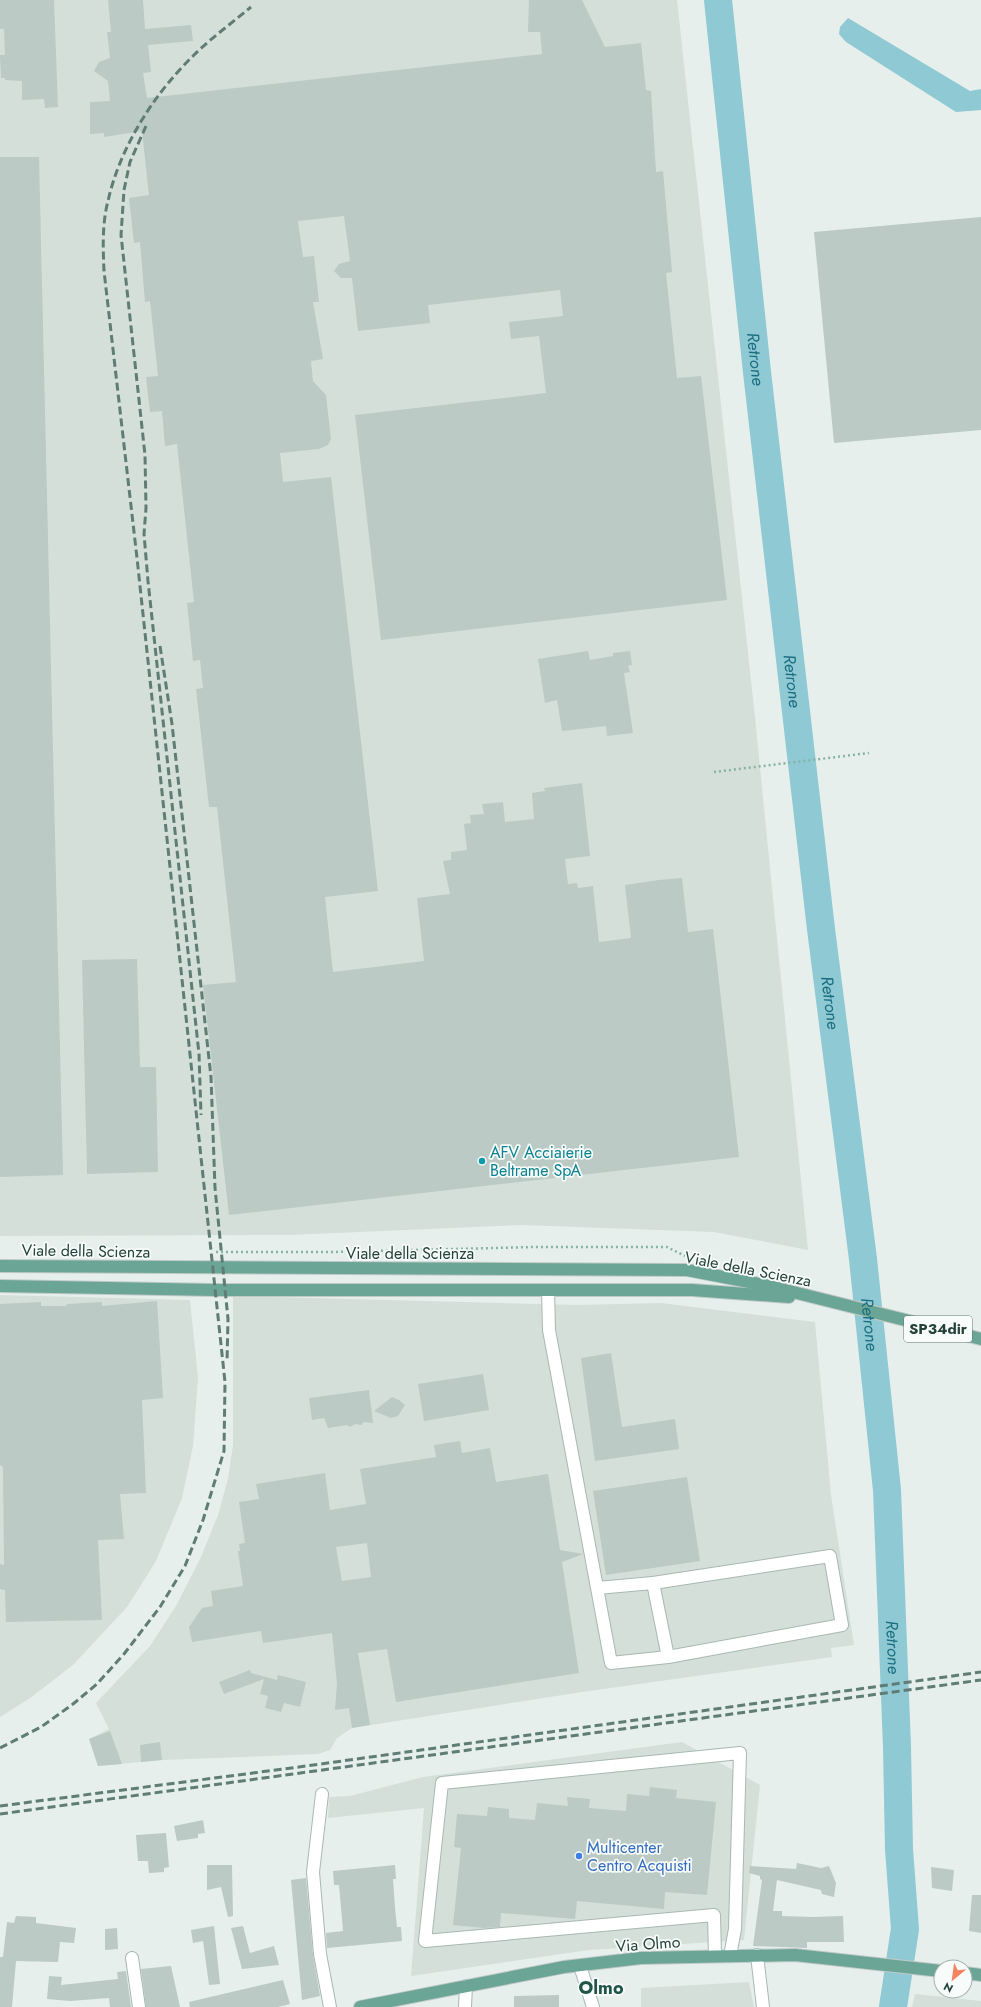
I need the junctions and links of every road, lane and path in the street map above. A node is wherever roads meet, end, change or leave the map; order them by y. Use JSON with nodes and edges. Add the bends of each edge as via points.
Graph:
{"nodes":[{"id":1,"x":869,"y":753,"type":"dead end"},
{"id":2,"x":714,"y":772,"type":"dead end"},
{"id":3,"x":212,"y":1252,"type":"dead end"},
{"id":4,"x":689,"y":1258,"type":"dead end"},
{"id":5,"x":0,"y":1266,"type":"edge"},
{"id":6,"x":0,"y":1286,"type":"edge"},
{"id":7,"x":548,"y":1290,"type":"junction"},
{"id":8,"x":817,"y":1299,"type":"junction"},
{"id":9,"x":981,"y":1339,"type":"edge"},
{"id":10,"x":653,"y":1583,"type":"junction"},
{"id":11,"x":597,"y":1588,"type":"junction"},
{"id":12,"x":668,"y":1656,"type":"junction"},
{"id":13,"x":322,"y":1794,"type":"dead end"},
{"id":14,"x":757,"y":1955,"type":"junction"},
{"id":15,"x":715,"y":1956,"type":"junction"},
{"id":16,"x":730,"y":1956,"type":"junction"},
{"id":17,"x":132,"y":1958,"type":"dead end"},
{"id":18,"x":580,"y":1966,"type":"junction"},
{"id":19,"x":933,"y":1970,"type":"edge"},
{"id":20,"x":466,"y":1986,"type":"junction"},
{"id":21,"x":139,"y":2007,"type":"edge"},
{"id":22,"x":330,"y":2007,"type":"edge"},
{"id":23,"x":360,"y":2007,"type":"edge"},
{"id":24,"x":465,"y":2007,"type":"edge"},
{"id":25,"x":593,"y":2007,"type":"edge"},
{"id":26,"x":763,"y":2007,"type":"edge"}],
"edges":[{"from":1,"to":2,"type":"path"},
{"from":3,"to":4,"type":"path","via":[[668,1247]]},
{"from":5,"to":8,"type":"main road","name":"Viale della Scienza","via":[[687,1270],[765,1285]]},
{"from":6,"to":7,"type":"main road","name":"Viale della Scienza","via":[[216,1290]]},
{"from":7,"to":8,"type":"main road","name":"Viale della Scienza","via":[[692,1290]]},
{"from":7,"to":11,"type":"street","via":[[548,1330]]},
{"from":8,"to":9,"type":"main road","name":"Viale della Scienza","number":"SP34dir"},
{"from":10,"to":11,"type":"street"},
{"from":10,"to":12,"type":"street"},
{"from":10,"to":12,"type":"street","via":[[830,1556],[842,1625]]},
{"from":11,"to":12,"type":"street","via":[[611,1663]]},
{"from":13,"to":22,"type":"street","via":[[313,1872],[320,1954]]},
{"from":14,"to":16,"type":"main road","name":"Via Olmo"},
{"from":14,"to":19,"type":"main road","name":"Via Olmo","via":[[795,1955]]},
{"from":14,"to":26,"type":"street"},
{"from":15,"to":16,"type":"main road","name":"Via Olmo"},
{"from":15,"to":16,"type":"street","via":[[714,1915],[425,1941],[442,1783],[740,1753],[735,1929]]},
{"from":15,"to":18,"type":"main road","name":"Via Olmo","via":[[641,1958]]},
{"from":17,"to":21,"type":"street"},
{"from":18,"to":20,"type":"main road","name":"Via Olmo"},
{"from":18,"to":25,"type":"street"},
{"from":20,"to":23,"type":"main road","name":"Via Olmo"},
{"from":20,"to":24,"type":"street"}]}
